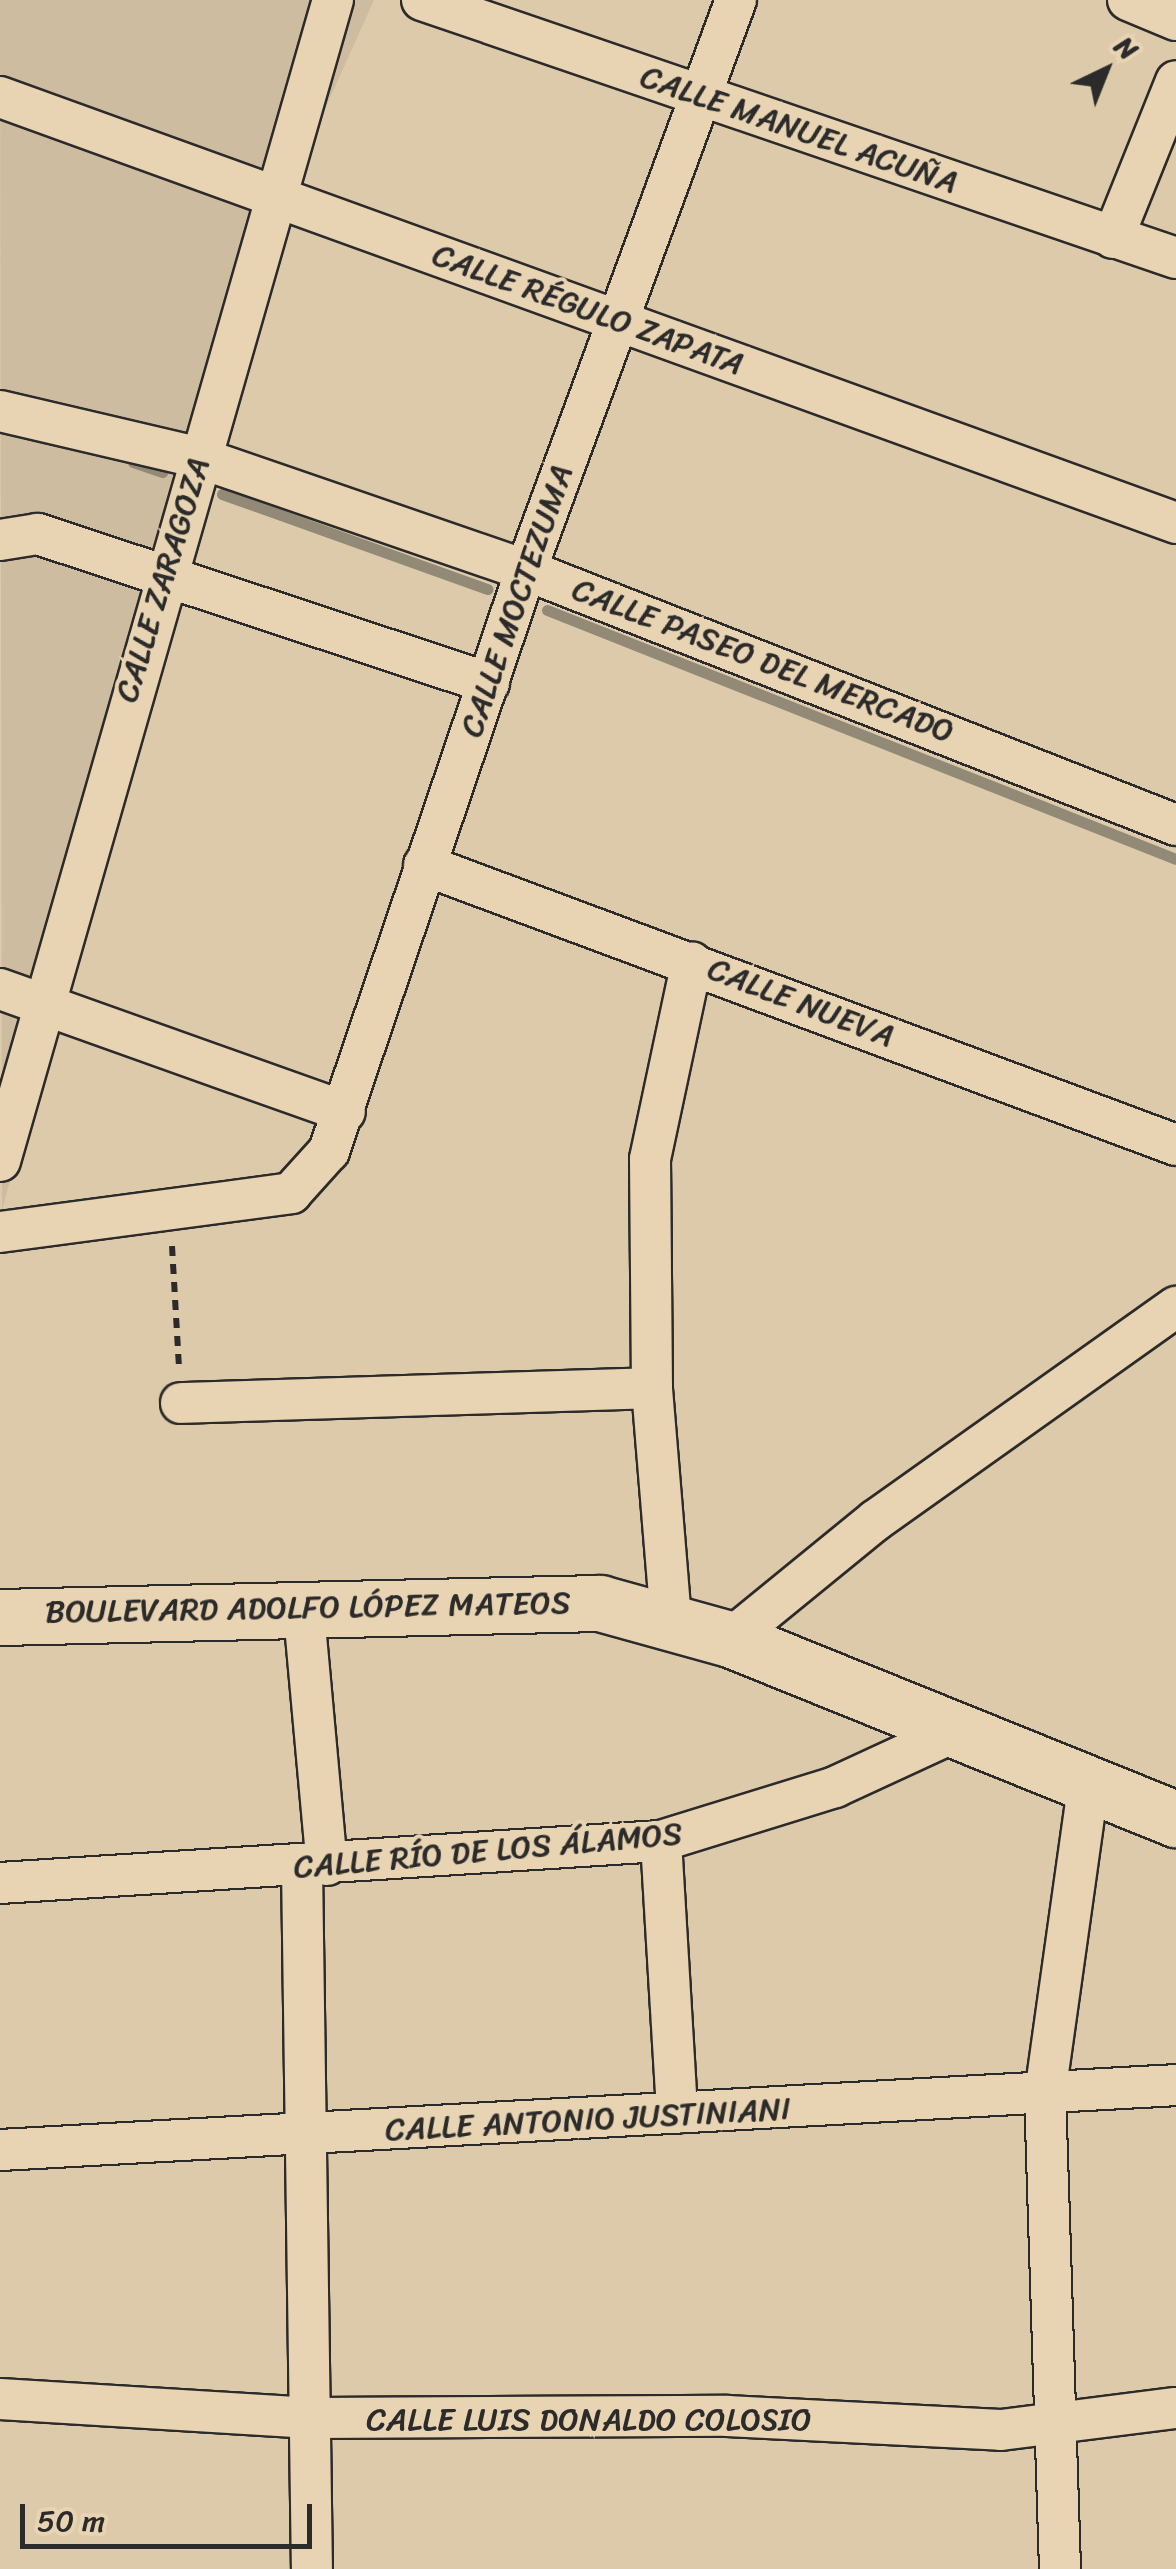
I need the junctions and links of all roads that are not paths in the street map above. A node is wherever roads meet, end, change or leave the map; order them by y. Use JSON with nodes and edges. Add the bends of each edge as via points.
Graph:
{"nodes":[{"id":1,"x":332,"y":0,"type":"edge"},
{"id":2,"x":422,"y":0,"type":"edge"},
{"id":3,"x":736,"y":0,"type":"edge"},
{"id":4,"x":1128,"y":0,"type":"edge"},
{"id":5,"x":1176,"y":20,"type":"edge"},
{"id":6,"x":1176,"y":81,"type":"edge"},
{"id":7,"x":699,"y":96,"type":"junction"},
{"id":8,"x":0,"y":97,"type":"edge"},
{"id":9,"x":276,"y":196,"type":"junction"},
{"id":10,"x":1114,"y":238,"type":"junction"},
{"id":11,"x":1176,"y":258,"type":"edge"},
{"id":12,"x":616,"y":320,"type":"junction"},
{"id":13,"x":0,"y":412,"type":"edge"},
{"id":14,"x":200,"y":458,"type":"junction"},
{"id":15,"x":1176,"y":523,"type":"edge"},
{"id":16,"x":0,"y":540,"type":"edge"},
{"id":17,"x":526,"y":570,"type":"junction"},
{"id":18,"x":164,"y":572,"type":"junction"},
{"id":19,"x":488,"y":683,"type":"junction"},
{"id":20,"x":1176,"y":824,"type":"edge"},
{"id":21,"x":424,"y":866,"type":"junction"},
{"id":22,"x":692,"y":962,"type":"junction"},
{"id":23,"x":0,"y":990,"type":"edge"},
{"id":24,"x":40,"y":1004,"type":"junction"},
{"id":25,"x":344,"y":1112,"type":"junction"},
{"id":26,"x":1176,"y":1145,"type":"edge"},
{"id":27,"x":0,"y":1161,"type":"edge"},
{"id":28,"x":0,"y":1232,"type":"edge"},
{"id":29,"x":1176,"y":1307,"type":"edge"},
{"id":30,"x":652,"y":1388,"type":"junction"},
{"id":31,"x":181,"y":1403,"type":"road end"},
{"id":32,"x":303,"y":1603,"type":"junction"},
{"id":33,"x":0,"y":1617,"type":"edge"},
{"id":34,"x":671,"y":1620,"type":"junction"},
{"id":35,"x":730,"y":1640,"type":"junction"},
{"id":36,"x":956,"y":1730,"type":"junction"},
{"id":37,"x":1089,"y":1782,"type":"junction"},
{"id":38,"x":1176,"y":1819,"type":"edge"},
{"id":39,"x":661,"y":1841,"type":"junction"},
{"id":40,"x":315,"y":1866,"type":"junction"},
{"id":41,"x":0,"y":1883,"type":"edge"},
{"id":42,"x":1176,"y":2085,"type":"edge"},
{"id":43,"x":1046,"y":2094,"type":"junction"},
{"id":44,"x":677,"y":2113,"type":"junction"},
{"id":45,"x":309,"y":2137,"type":"junction"},
{"id":46,"x":0,"y":2150,"type":"edge"},
{"id":47,"x":0,"y":2399,"type":"edge"},
{"id":48,"x":1176,"y":2408,"type":"edge"},
{"id":49,"x":316,"y":2418,"type":"junction"},
{"id":50,"x":1052,"y":2427,"type":"junction"},
{"id":51,"x":312,"y":2569,"type":"edge"},
{"id":52,"x":1060,"y":2569,"type":"edge"}],
"edges":[{"from":1,"to":9,"type":"street","name":"CALLE ZARAGOZA"},
{"from":2,"to":7,"type":"street","name":"CALLE MANUEL ACUÑA"},
{"from":3,"to":7,"type":"street","name":"CALLE MOCTEZUMA"},
{"from":4,"to":5,"type":"street"},
{"from":6,"to":10,"type":"street"},
{"from":7,"to":10,"type":"street","name":"CALLE MANUEL ACUÑA"},
{"from":7,"to":12,"type":"street","name":"CALLE MOCTEZUMA"},
{"from":8,"to":9,"type":"street","name":"CALLE RÉGULO ZAPATA"},
{"from":9,"to":12,"type":"street","name":"CALLE RÉGULO ZAPATA"},
{"from":9,"to":14,"type":"street","name":"CALLE ZARAGOZA"},
{"from":10,"to":11,"type":"street","name":"CALLE MANUEL ACUÑA"},
{"from":12,"to":15,"type":"street","name":"CALLE RÉGULO ZAPATA"},
{"from":12,"to":17,"type":"street","name":"CALLE MOCTEZUMA"},
{"from":13,"to":14,"type":"street","name":"CALLE PASEO DEL MERCADO"},
{"from":14,"to":17,"type":"street","name":"CALLE PASEO DEL MERCADO"},
{"from":14,"to":18,"type":"street","name":"CALLE ZARAGOZA"},
{"from":16,"to":18,"type":"street","via":[[38,534]]},
{"from":17,"to":19,"type":"street","name":"CALLE MOCTEZUMA"},
{"from":17,"to":20,"type":"street","name":"CALLE PASEO DEL MERCADO"},
{"from":18,"to":19,"type":"street"},
{"from":18,"to":24,"type":"street","name":"CALLE ZARAGOZA"},
{"from":19,"to":21,"type":"street","name":"CALLE MOCTEZUMA"},
{"from":21,"to":22,"type":"street","name":"CALLE NUEVA"},
{"from":21,"to":25,"type":"street","name":"CALLE MOCTEZUMA"},
{"from":22,"to":26,"type":"street","name":"CALLE NUEVA"},
{"from":22,"to":30,"type":"street","via":[[650,1158]]},
{"from":23,"to":24,"type":"street"},
{"from":24,"to":25,"type":"street"},
{"from":24,"to":27,"type":"street","name":"CALLE ZARAGOZA"},
{"from":25,"to":28,"type":"street","name":"CALLE MOCTEZUMA","via":[[309,1182],[291,1193],[170,1215]]},
{"from":29,"to":35,"type":"street","via":[[876,1520]]},
{"from":30,"to":31,"type":"street"},
{"from":30,"to":34,"type":"street"},
{"from":32,"to":33,"type":"main road","name":"BOULEVARD ADOLFO LÓPEZ MATEOS"},
{"from":32,"to":34,"type":"main road","name":"BOULEVARD ADOLFO LÓPEZ MATEOS","via":[[528,1598]]},
{"from":32,"to":40,"type":"street"},
{"from":34,"to":35,"type":"main road","name":"BOULEVARD ADOLFO LÓPEZ MATEOS"},
{"from":35,"to":36,"type":"main road","name":"BOULEVARD ADOLFO LÓPEZ MATEOS"},
{"from":36,"to":37,"type":"main road","name":"BOULEVARD ADOLFO LÓPEZ MATEOS"},
{"from":36,"to":39,"type":"street","name":"CALLE RÍO DE LOS ÁLAMOS","via":[[835,1787]]},
{"from":37,"to":38,"type":"main road","name":"BOULEVARD ADOLFO LÓPEZ MATEOS"},
{"from":37,"to":43,"type":"street"},
{"from":39,"to":40,"type":"street","name":"CALLE RÍO DE LOS ÁLAMOS"},
{"from":39,"to":44,"type":"street"},
{"from":40,"to":41,"type":"street","name":"CALLE RÍO DE LOS ÁLAMOS"},
{"from":40,"to":45,"type":"street"},
{"from":42,"to":43,"type":"street","name":"CALLE ANTONIO JUSTINIANI"},
{"from":43,"to":44,"type":"street","name":"CALLE ANTONIO JUSTINIANI"},
{"from":43,"to":50,"type":"street"},
{"from":44,"to":45,"type":"street","name":"CALLE ANTONIO JUSTINIANI"},
{"from":45,"to":46,"type":"street","name":"CALLE ANTONIO JUSTINIANI"},
{"from":45,"to":49,"type":"street"},
{"from":47,"to":49,"type":"street","name":"CALLE LUIS DONALDO COLOSIO"},
{"from":48,"to":50,"type":"street","name":"CALLE LUIS DONALDO COLOSIO"},
{"from":49,"to":50,"type":"street","name":"CALLE LUIS DONALDO COLOSIO","via":[[727,2416]]},
{"from":49,"to":51,"type":"street"},
{"from":50,"to":52,"type":"street"}]}
